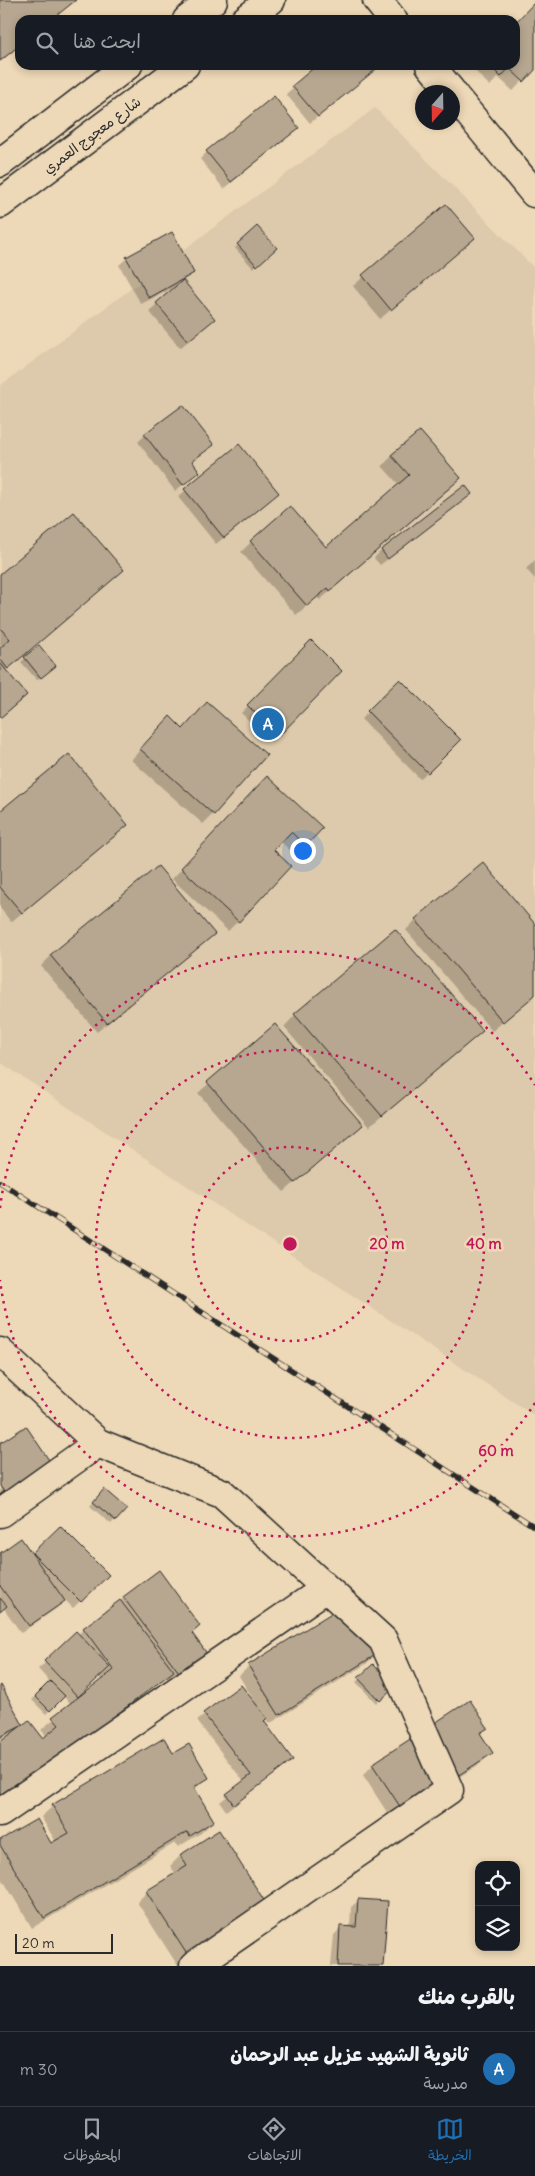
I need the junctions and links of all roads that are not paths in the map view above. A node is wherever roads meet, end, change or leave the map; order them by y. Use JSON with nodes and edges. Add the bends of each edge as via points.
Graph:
{"nodes":[{"id":1,"x":213,"y":0,"type":"edge"},
{"id":2,"x":271,"y":0,"type":"edge"},
{"id":3,"x":377,"y":0,"type":"edge"},
{"id":4,"x":194,"y":15,"type":"edge"},
{"id":5,"x":252,"y":15,"type":"edge"},
{"id":6,"x":389,"y":15,"type":"edge"},
{"id":7,"x":121,"y":70,"type":"edge"},
{"id":8,"x":178,"y":70,"type":"edge"},
{"id":9,"x":434,"y":70,"type":"edge"},
{"id":10,"x":446,"y":85,"type":"edge"},
{"id":11,"x":460,"y":103,"type":"edge"},
{"id":12,"x":0,"y":163,"type":"edge"},
{"id":13,"x":534,"y":192,"type":"dead end"},
{"id":14,"x":0,"y":204,"type":"edge"},
{"id":15,"x":0,"y":1352,"type":"edge"},
{"id":16,"x":98,"y":1443,"type":"junction"},
{"id":17,"x":0,"y":1513,"type":"edge"},
{"id":18,"x":325,"y":1589,"type":"junction"},
{"id":19,"x":0,"y":1813,"type":"edge"},
{"id":20,"x":194,"y":1966,"type":"edge"}],
"edges":[{"from":1,"to":4,"type":"street"},
{"from":2,"to":5,"type":"street"},
{"from":3,"to":6,"type":"street"},
{"from":7,"to":12,"type":"street"},
{"from":8,"to":14,"type":"street","name":"شارع معجوج العمري"},
{"from":9,"to":10,"type":"street"},
{"from":11,"to":13,"type":"street"},
{"from":15,"to":16,"type":"street"},
{"from":16,"to":17,"type":"street"},
{"from":16,"to":18,"type":"street","via":[[222,1493]]},
{"from":18,"to":19,"type":"street"},
{"from":18,"to":20,"type":"street","via":[[382,1640],[449,1790]]}]}
